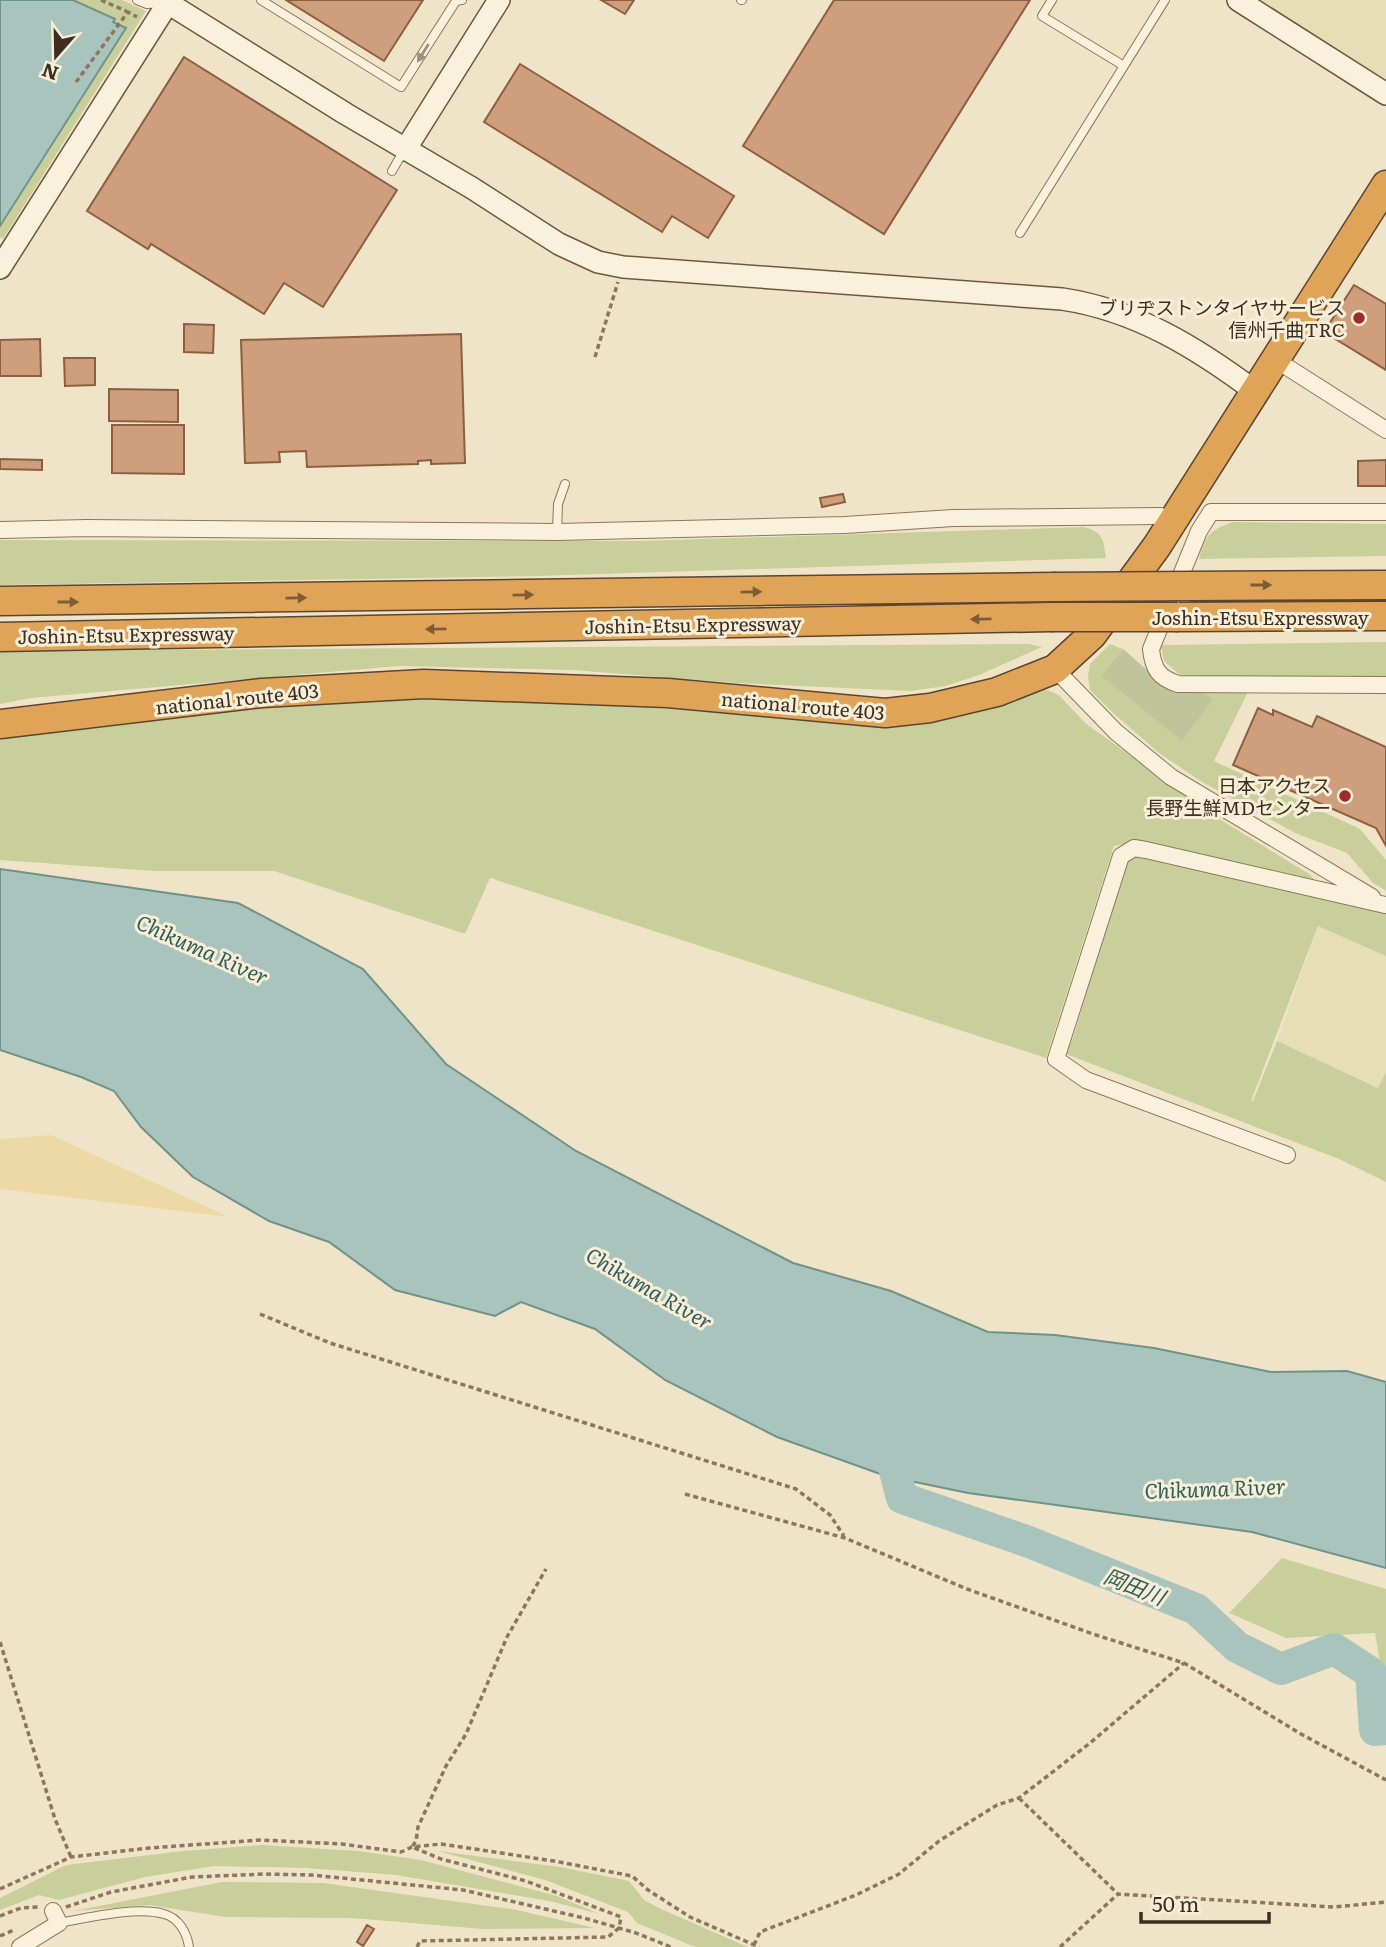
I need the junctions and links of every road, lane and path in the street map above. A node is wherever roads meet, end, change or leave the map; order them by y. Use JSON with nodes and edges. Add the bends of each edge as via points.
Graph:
{"nodes":[{"id":1,"x":101,"y":0,"type":"edge"},
{"id":2,"x":137,"y":0,"type":"edge"},
{"id":3,"x":261,"y":0,"type":"edge"},
{"id":4,"x":462,"y":0,"type":"edge"},
{"id":5,"x":499,"y":0,"type":"edge"},
{"id":6,"x":1052,"y":0,"type":"edge"},
{"id":7,"x":1164,"y":0,"type":"edge"},
{"id":8,"x":1238,"y":0,"type":"edge"},
{"id":9,"x":166,"y":1,"type":"edge"},
{"id":10,"x":128,"y":12,"type":"junction"},
{"id":11,"x":138,"y":17,"type":"dead end"},
{"id":12,"x":1124,"y":66,"type":"junction"},
{"id":13,"x":76,"y":82,"type":"dead end"},
{"id":14,"x":1386,"y":94,"type":"edge"},
{"id":15,"x":405,"y":150,"type":"junction"},
{"id":16,"x":392,"y":171,"type":"dead end"},
{"id":17,"x":1386,"y":185,"type":"edge"},
{"id":18,"x":1020,"y":233,"type":"dead end"},
{"id":19,"x":623,"y":267,"type":"junction"},
{"id":20,"x":0,"y":268,"type":"edge"},
{"id":21,"x":595,"y":357,"type":"dead end"},
{"id":22,"x":1276,"y":360,"type":"junction"},
{"id":23,"x":1256,"y":392,"type":"junction"},
{"id":24,"x":1386,"y":430,"type":"edge"},
{"id":25,"x":565,"y":484,"type":"dead end"},
{"id":26,"x":1386,"y":512,"type":"edge"},
{"id":27,"x":1161,"y":516,"type":"dead end"},
{"id":28,"x":0,"y":530,"type":"edge"},
{"id":29,"x":557,"y":532,"type":"junction"},
{"id":30,"x":1386,"y":584,"type":"edge"},
{"id":31,"x":0,"y":601,"type":"edge"},
{"id":32,"x":1386,"y":616,"type":"edge"},
{"id":33,"x":0,"y":637,"type":"edge"},
{"id":34,"x":1055,"y":669,"type":"junction"},
{"id":35,"x":1386,"y":685,"type":"edge"},
{"id":36,"x":0,"y":724,"type":"edge"},
{"id":37,"x":1385,"y":906,"type":"edge"},
{"id":38,"x":1287,"y":1156,"type":"dead end"},
{"id":39,"x":260,"y":1314,"type":"dead end"},
{"id":40,"x":685,"y":1494,"type":"dead end"},
{"id":41,"x":845,"y":1538,"type":"junction"},
{"id":42,"x":546,"y":1569,"type":"dead end"},
{"id":43,"x":0,"y":1642,"type":"edge"},
{"id":44,"x":1184,"y":1663,"type":"junction"},
{"id":45,"x":1386,"y":1780,"type":"edge"},
{"id":46,"x":1019,"y":1798,"type":"junction"},
{"id":47,"x":412,"y":1847,"type":"junction"},
{"id":48,"x":71,"y":1857,"type":"junction"},
{"id":49,"x":0,"y":1889,"type":"edge"},
{"id":50,"x":1118,"y":1894,"type":"junction"},
{"id":51,"x":1386,"y":1902,"type":"edge"},
{"id":52,"x":0,"y":1916,"type":"edge"},
{"id":53,"x":56,"y":1917,"type":"junction"},
{"id":54,"x":21,"y":1926,"type":"dead end"},
{"id":55,"x":619,"y":1928,"type":"junction"},
{"id":56,"x":0,"y":1937,"type":"edge"},
{"id":57,"x":757,"y":1946,"type":"edge"},
{"id":58,"x":20,"y":1947,"type":"edge"},
{"id":59,"x":189,"y":1947,"type":"edge"},
{"id":60,"x":417,"y":1947,"type":"edge"},
{"id":61,"x":671,"y":1947,"type":"edge"},
{"id":62,"x":1060,"y":1947,"type":"edge"}],
"edges":[{"from":1,"to":10,"type":"path"},
{"from":2,"to":9,"type":"lane","via":[[147,4]]},
{"from":4,"to":3,"type":"lane","one_way":true,"via":[[456,1],[401,88]]},
{"from":5,"to":15,"type":"street"},
{"from":6,"to":12,"type":"lane","via":[[1042,16]]},
{"from":7,"to":12,"type":"lane"},
{"from":8,"to":14,"type":"street"},
{"from":9,"to":15,"type":"street"},
{"from":9,"to":20,"type":"street"},
{"from":10,"to":11,"type":"path"},
{"from":10,"to":13,"type":"path"},
{"from":12,"to":18,"type":"lane"},
{"from":15,"to":16,"type":"lane"},
{"from":15,"to":19,"type":"street","via":[[559,244],[598,262]]},
{"from":17,"to":22,"type":"highway","name":"national route 403"},
{"from":19,"to":21,"type":"path"},
{"from":19,"to":23,"type":"street","via":[[1088,303],[1160,330]]},
{"from":22,"to":23,"type":"highway","name":"national route 403"},
{"from":22,"to":24,"type":"street"},
{"from":23,"to":34,"type":"highway","name":"national route 403","via":[[1134,580],[1091,635]]},
{"from":25,"to":29,"type":"lane"},
{"from":26,"to":35,"type":"street","via":[[1211,512],[1151,649],[1159,673],[1178,684]]},
{"from":27,"to":29,"type":"street","via":[[953,518]]},
{"from":28,"to":29,"type":"street"},
{"from":31,"to":30,"type":"highway","name":"Joshin-Etsu Expressway","one_way":true,"bridge":true},
{"from":32,"to":33,"type":"highway","name":"Joshin-Etsu Expressway","one_way":true,"bridge":true,"via":[[1050,617]]},
{"from":34,"to":36,"type":"highway","name":"national route 403","via":[[997,692],[885,713],[668,693],[424,684],[262,693]]},
{"from":34,"to":37,"type":"street","via":[[1116,732],[1171,776]]},
{"from":37,"to":38,"type":"street","via":[[1146,850],[1134,848],[1121,856],[1056,1059],[1086,1080]]},
{"from":39,"to":41,"type":"path","via":[[330,1343],[796,1489],[830,1515]]},
{"from":40,"to":41,"type":"path"},
{"from":41,"to":44,"type":"path","via":[[967,1589]]},
{"from":42,"to":47,"type":"path","via":[[507,1637],[467,1734],[446,1766]]},
{"from":43,"to":48,"type":"path"},
{"from":44,"to":45,"type":"path"},
{"from":44,"to":46,"type":"path"},
{"from":46,"to":50,"type":"path"},
{"from":46,"to":57,"type":"path","via":[[997,1805],[939,1841],[899,1874],[760,1932]]},
{"from":47,"to":48,"type":"path","via":[[401,1852],[261,1840]]},
{"from":47,"to":55,"type":"path","via":[[608,1911],[621,1917]]},
{"from":47,"to":57,"type":"path","via":[[441,1844],[632,1876],[690,1917]]},
{"from":48,"to":49,"type":"path"},
{"from":50,"to":51,"type":"path","via":[[1334,1907]]},
{"from":50,"to":62,"type":"path"},
{"from":52,"to":53,"type":"path","via":[[42,1907]]},
{"from":53,"to":55,"type":"path","via":[[111,1892],[192,1877],[265,1874],[463,1890]]},
{"from":53,"to":58,"type":"street"},
{"from":53,"to":59,"type":"lane","via":[[165,1914],[187,1933]]},
{"from":54,"to":56,"type":"path"},
{"from":55,"to":60,"type":"path","via":[[608,1937],[420,1941]]},
{"from":55,"to":61,"type":"path"}]}
